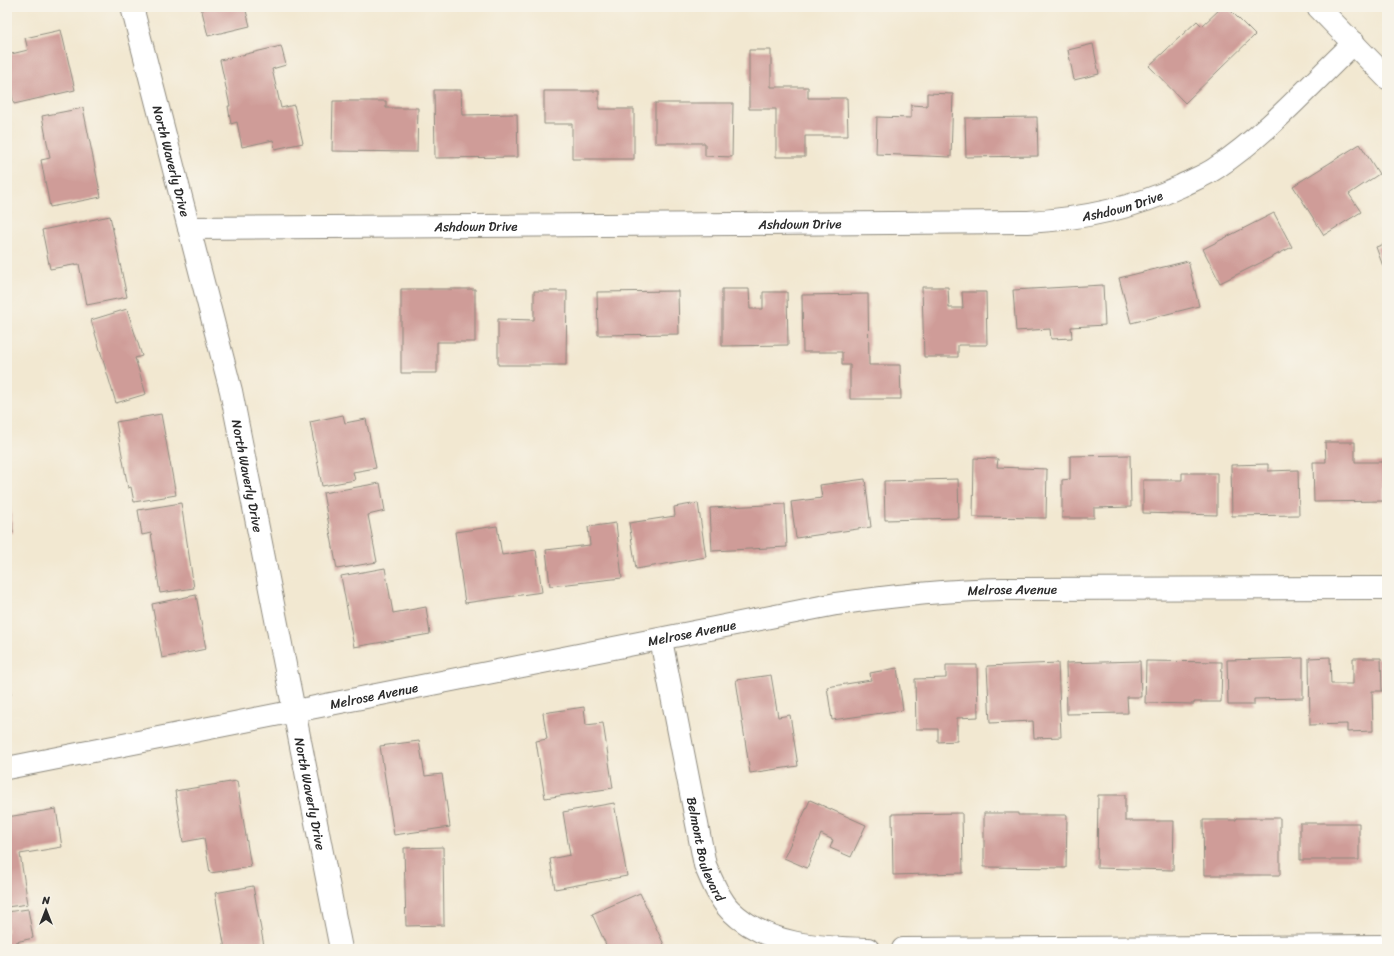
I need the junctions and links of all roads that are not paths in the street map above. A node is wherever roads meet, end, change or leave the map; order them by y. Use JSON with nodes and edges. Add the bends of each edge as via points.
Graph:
{"nodes":[{"id":1,"x":132,"y":7,"type":"edge"},
{"id":2,"x":1318,"y":7,"type":"edge"},
{"id":3,"x":1354,"y":43,"type":"junction"},
{"id":4,"x":1387,"y":78,"type":"edge"},
{"id":5,"x":189,"y":228,"type":"junction"},
{"id":6,"x":1387,"y":588,"type":"edge"},
{"id":7,"x":661,"y":640,"type":"junction"},
{"id":8,"x":294,"y":712,"type":"junction"},
{"id":9,"x":7,"y":768,"type":"edge"},
{"id":10,"x":1387,"y":946,"type":"edge"},
{"id":11,"x":341,"y":949,"type":"edge"},
{"id":12,"x":868,"y":949,"type":"edge"},
{"id":13,"x":903,"y":949,"type":"edge"}],
"edges":[{"from":1,"to":5,"type":"street","name":"North Waverly Drive"},
{"from":2,"to":3,"type":"street"},
{"from":3,"to":4,"type":"street"},
{"from":3,"to":5,"type":"street","name":"Ashdown Drive","via":[[1260,133],[1215,169],[1160,196],[1096,215],[1028,222]]},
{"from":5,"to":8,"type":"street","name":"North Waverly Drive","via":[[231,391]]},
{"from":6,"to":7,"type":"street","name":"Melrose Avenue","via":[[968,590],[836,604]]},
{"from":7,"to":8,"type":"street","name":"Melrose Avenue"},
{"from":7,"to":12,"type":"street","name":"Belmont Boulevard","via":[[705,865],[729,909],[748,925],[772,936],[804,945]]},
{"from":8,"to":9,"type":"street","name":"Melrose Avenue"},
{"from":8,"to":11,"type":"street","name":"North Waverly Drive"},
{"from":10,"to":13,"type":"street"}]}
